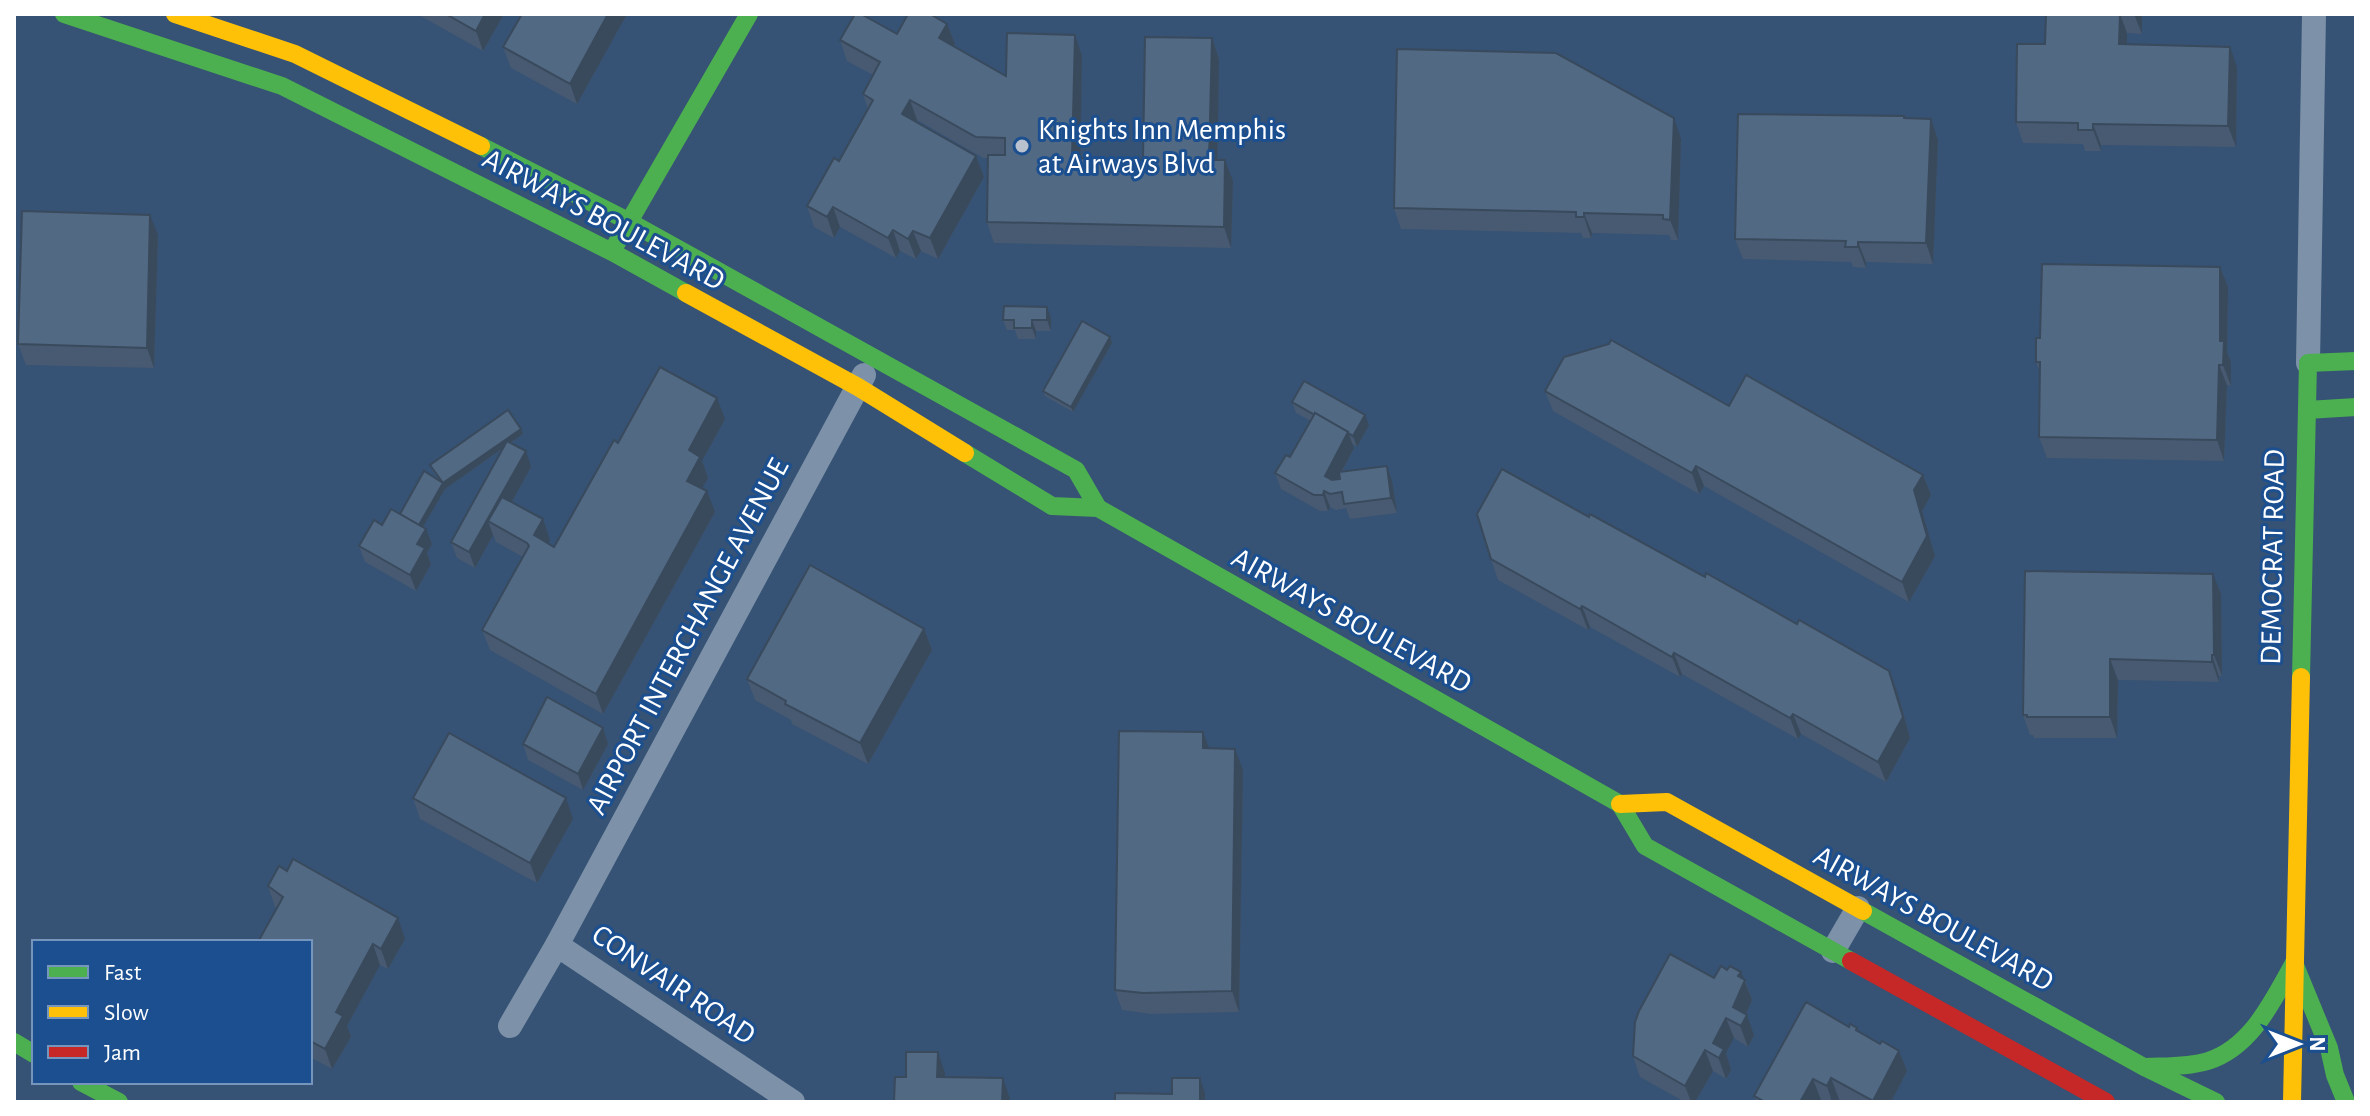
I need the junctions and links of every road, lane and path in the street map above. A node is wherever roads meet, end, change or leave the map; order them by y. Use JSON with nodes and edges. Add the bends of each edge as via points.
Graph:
{"nodes":[{"id":1,"x":64,"y":14,"type":"edge"},
{"id":2,"x":175,"y":14,"type":"edge"},
{"id":3,"x":749,"y":14,"type":"edge"},
{"id":4,"x":2314,"y":14,"type":"edge"},
{"id":5,"x":628,"y":221,"type":"junction"},
{"id":6,"x":612,"y":252,"type":"junction"},
{"id":7,"x":874,"y":356,"type":"junction"},
{"id":8,"x":2356,"y":361,"type":"edge"},
{"id":9,"x":2308,"y":363,"type":"junction"},
{"id":10,"x":858,"y":387,"type":"junction"},
{"id":11,"x":2356,"y":407,"type":"edge"},
{"id":12,"x":2307,"y":410,"type":"junction"},
{"id":13,"x":1098,"y":508,"type":"junction"},
{"id":14,"x":1620,"y":804,"type":"junction"},
{"id":15,"x":1858,"y":908,"type":"junction"},
{"id":16,"x":557,"y":945,"type":"junction"},
{"id":17,"x":1833,"y":951,"type":"junction"},
{"id":18,"x":2294,"y":963,"type":"junction"},
{"id":19,"x":510,"y":1026,"type":"dead end"},
{"id":20,"x":14,"y":1042,"type":"edge"},
{"id":21,"x":32,"y":1053,"type":"edge"},
{"id":22,"x":2144,"y":1067,"type":"junction"},
{"id":23,"x":85,"y":1084,"type":"edge"},
{"id":24,"x":119,"y":1102,"type":"edge"},
{"id":25,"x":793,"y":1102,"type":"edge"},
{"id":26,"x":2106,"y":1102,"type":"edge"},
{"id":27,"x":2216,"y":1102,"type":"edge"},
{"id":28,"x":2292,"y":1102,"type":"edge"},
{"id":29,"x":2346,"y":1102,"type":"edge"}],
"edges":[{"from":1,"to":6,"type":"main road","name":"AIRWAYS BOULEVARD","via":[[282,86]]},
{"from":2,"to":5,"type":"main road","name":"AIRWAYS BOULEVARD","via":[[295,54]]},
{"from":3,"to":5,"type":"main road"},
{"from":4,"to":9,"type":"street","name":"DEMOCRAT ROAD"},
{"from":5,"to":6,"type":"main road"},
{"from":5,"to":7,"type":"main road","name":"AIRWAYS BOULEVARD"},
{"from":6,"to":10,"type":"main road","name":"AIRWAYS BOULEVARD"},
{"from":7,"to":10,"type":"street","name":"AIRPORT INTERCHANGE AVENUE"},
{"from":7,"to":13,"type":"main road","name":"AIRWAYS BOULEVARD","via":[[1076,470]]},
{"from":8,"to":9,"type":"main road"},
{"from":9,"to":12,"type":"main road","name":"DEMOCRAT ROAD"},
{"from":10,"to":13,"type":"main road","name":"AIRWAYS BOULEVARD","via":[[1052,506]]},
{"from":10,"to":16,"type":"street","name":"AIRPORT INTERCHANGE AVENUE"},
{"from":11,"to":12,"type":"main road"},
{"from":12,"to":18,"type":"main road","name":"DEMOCRAT ROAD"},
{"from":13,"to":14,"type":"main road","name":"AIRWAYS BOULEVARD"},
{"from":14,"to":15,"type":"main road","name":"AIRWAYS BOULEVARD","via":[[1667,802]]},
{"from":14,"to":17,"type":"main road","name":"AIRWAYS BOULEVARD","via":[[1645,846]]},
{"from":15,"to":17,"type":"street"},
{"from":15,"to":22,"type":"main road","name":"AIRWAYS BOULEVARD"},
{"from":16,"to":19,"type":"street","name":"CONVAIR ROAD"},
{"from":16,"to":25,"type":"street","name":"CONVAIR ROAD"},
{"from":17,"to":26,"type":"main road","name":"AIRWAYS BOULEVARD"},
{"from":18,"to":22,"type":"main road","via":[[2263,1015],[2223,1056],[2196,1064]]},
{"from":18,"to":28,"type":"main road","name":"DEMOCRAT ROAD"},
{"from":18,"to":29,"type":"main road"},
{"from":20,"to":21,"type":"main road"},
{"from":22,"to":27,"type":"main road","name":"AIRWAYS BOULEVARD"},
{"from":23,"to":24,"type":"main road"}]}
